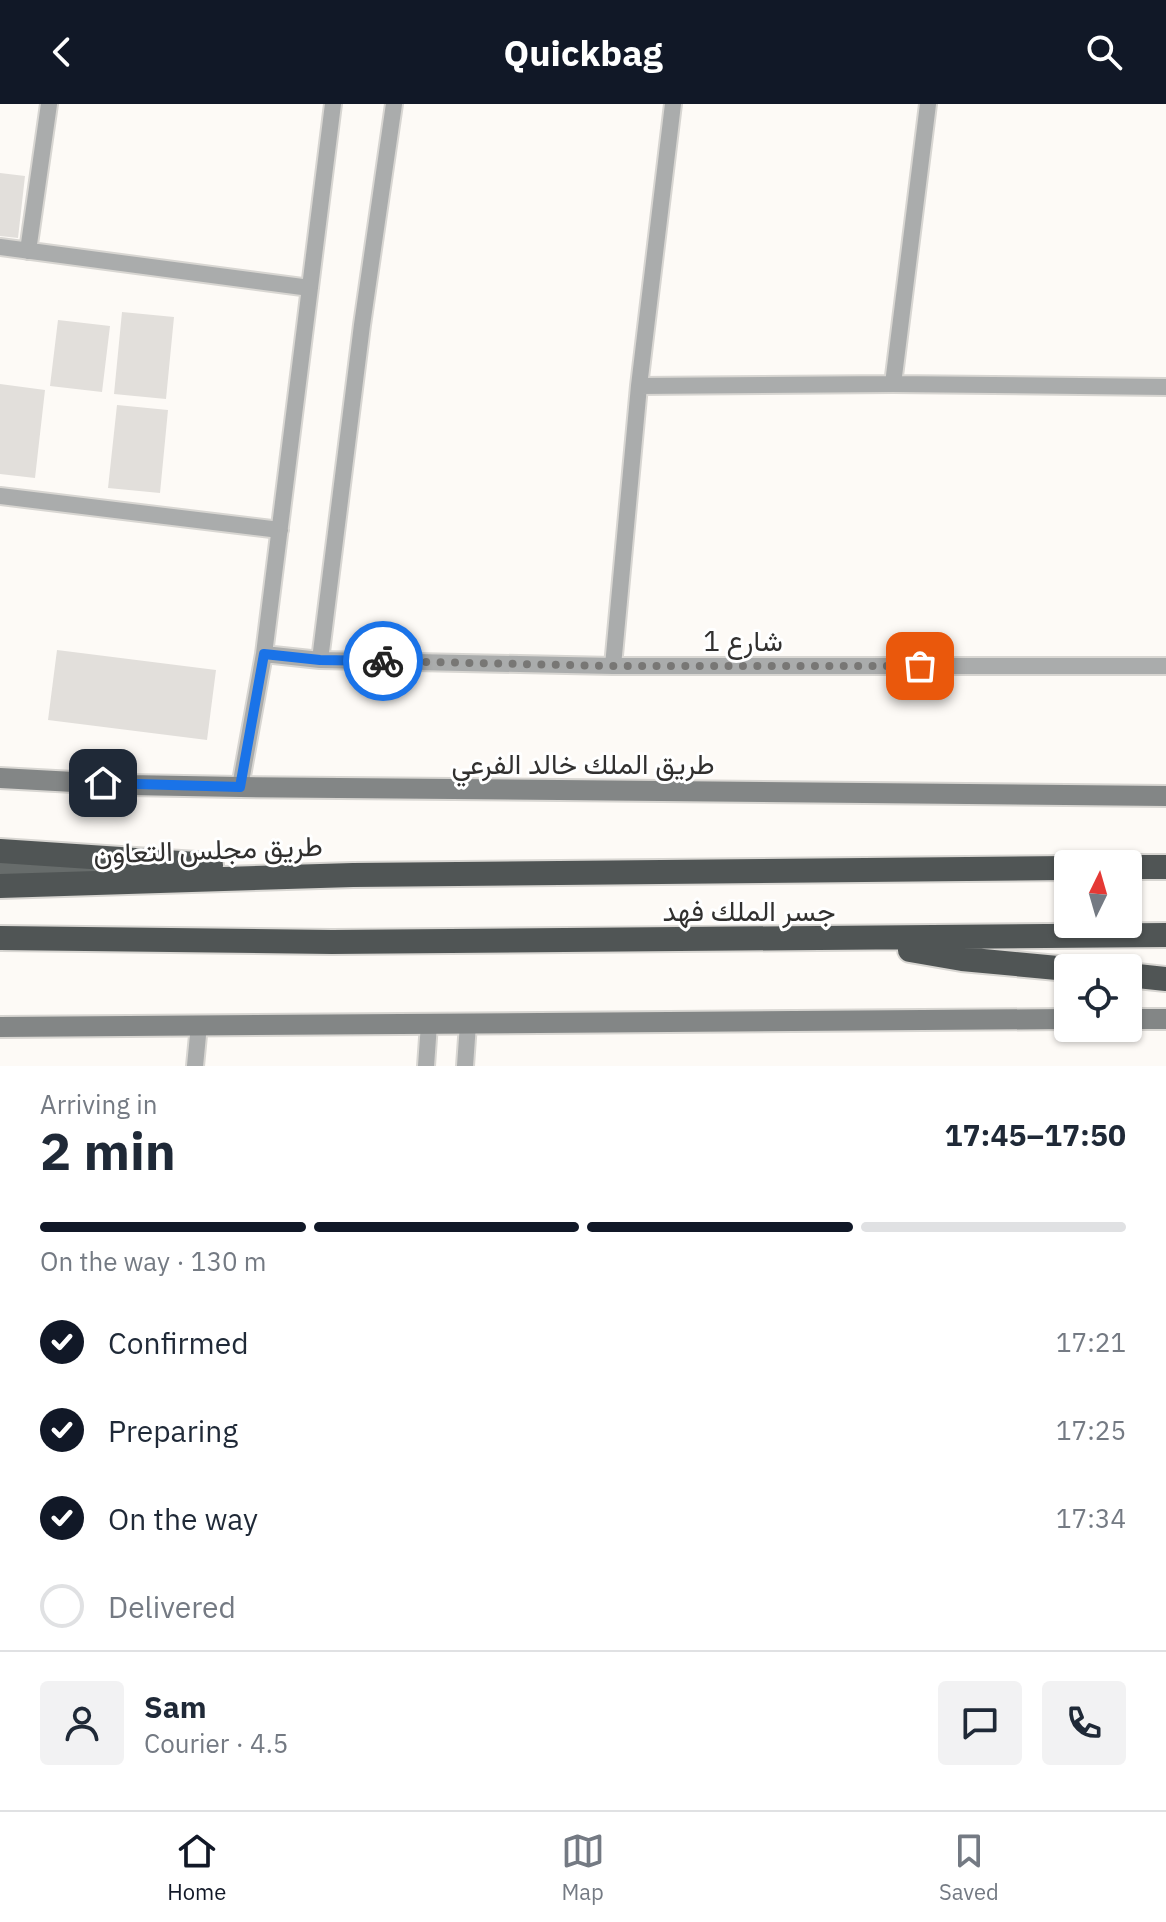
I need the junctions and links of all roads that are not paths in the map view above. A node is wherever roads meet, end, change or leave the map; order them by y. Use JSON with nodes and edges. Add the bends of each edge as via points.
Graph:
{"nodes":[{"id":1,"x":49,"y":104,"type":"edge"},
{"id":2,"x":333,"y":104,"type":"edge"},
{"id":3,"x":394,"y":104,"type":"edge"},
{"id":4,"x":673,"y":104,"type":"edge"},
{"id":5,"x":928,"y":104,"type":"edge"},
{"id":6,"x":0,"y":247,"type":"edge"},
{"id":7,"x":28,"y":251,"type":"junction"},
{"id":8,"x":310,"y":288,"type":"junction"},
{"id":9,"x":893,"y":384,"type":"junction"},
{"id":10,"x":639,"y":386,"type":"junction"},
{"id":11,"x":1166,"y":387,"type":"edge"},
{"id":12,"x":0,"y":496,"type":"edge"},
{"id":13,"x":280,"y":530,"type":"junction"},
{"id":14,"x":264,"y":654,"type":"junction"},
{"id":15,"x":320,"y":660,"type":"junction"},
{"id":16,"x":613,"y":666,"type":"junction"},
{"id":17,"x":1166,"y":666,"type":"edge"},
{"id":18,"x":0,"y":778,"type":"edge"},
{"id":19,"x":240,"y":787,"type":"junction"},
{"id":20,"x":1166,"y":796,"type":"edge"},
{"id":21,"x":0,"y":851,"type":"edge"},
{"id":22,"x":0,"y":866,"type":"edge"},
{"id":23,"x":1142,"y":867,"type":"edge"},
{"id":24,"x":1166,"y":867,"type":"edge"},
{"id":25,"x":1054,"y":868,"type":"edge"},
{"id":26,"x":353,"y":875,"type":"junction"},
{"id":27,"x":0,"y":886,"type":"edge"},
{"id":28,"x":1166,"y":935,"type":"edge"},
{"id":29,"x":0,"y":938,"type":"edge"},
{"id":30,"x":844,"y":939,"type":"junction"},
{"id":31,"x":332,"y":942,"type":"junction"},
{"id":32,"x":0,"y":956,"type":"edge"},
{"id":33,"x":1054,"y":968,"type":"edge"},
{"id":34,"x":1142,"y":976,"type":"edge"},
{"id":35,"x":1166,"y":979,"type":"edge"},
{"id":36,"x":1054,"y":1019,"type":"edge"},
{"id":37,"x":1142,"y":1019,"type":"edge"},
{"id":38,"x":1166,"y":1019,"type":"edge"},
{"id":39,"x":429,"y":1024,"type":"junction"},
{"id":40,"x":468,"y":1024,"type":"junction"},
{"id":41,"x":199,"y":1025,"type":"junction"},
{"id":42,"x":0,"y":1027,"type":"edge"},
{"id":43,"x":195,"y":1066,"type":"edge"},
{"id":44,"x":426,"y":1066,"type":"edge"},
{"id":45,"x":465,"y":1066,"type":"edge"}],
"edges":[{"from":1,"to":7,"type":"street"},
{"from":2,"to":8,"type":"street"},
{"from":3,"to":15,"type":"street"},
{"from":4,"to":10,"type":"street"},
{"from":5,"to":9,"type":"street"},
{"from":6,"to":7,"type":"street"},
{"from":7,"to":8,"type":"street"},
{"from":8,"to":13,"type":"street"},
{"from":9,"to":10,"type":"street"},
{"from":9,"to":11,"type":"street"},
{"from":10,"to":16,"type":"street"},
{"from":12,"to":13,"type":"street"},
{"from":13,"to":14,"type":"street"},
{"from":14,"to":15,"type":"street","name":"شارع 1"},
{"from":14,"to":19,"type":"street"},
{"from":15,"to":16,"type":"street","name":"شارع 1"},
{"from":16,"to":17,"type":"street","name":"شارع 1"},
{"from":18,"to":19,"type":"main road","name":"طريق الملك خالد الفرعي"},
{"from":19,"to":20,"type":"main road","name":"طريق الملك خالد الفرعي"},
{"from":21,"to":26,"type":"highway"},
{"from":22,"to":26,"type":"main road","name":"طريق مجلس التعاون"},
{"from":23,"to":24,"type":"highway"},
{"from":25,"to":26,"type":"highway","name":"جسر الملك فهد"},
{"from":26,"to":27,"type":"highway","name":"طريق مجلس التعاون"},
{"from":28,"to":30,"type":"highway","name":"جسر الملك فهد"},
{"from":29,"to":31,"type":"highway"},
{"from":30,"to":31,"type":"highway","name":"جسر الملك فهد"},
{"from":30,"to":33,"type":"highway"},
{"from":31,"to":32,"type":"highway"},
{"from":34,"to":35,"type":"highway"},
{"from":36,"to":40,"type":"main road"},
{"from":37,"to":38,"type":"main road"},
{"from":39,"to":40,"type":"main road"},
{"from":39,"to":41,"type":"main road"},
{"from":39,"to":44,"type":"street"},
{"from":40,"to":45,"type":"street"},
{"from":41,"to":42,"type":"main road"},
{"from":41,"to":43,"type":"street"}]}
